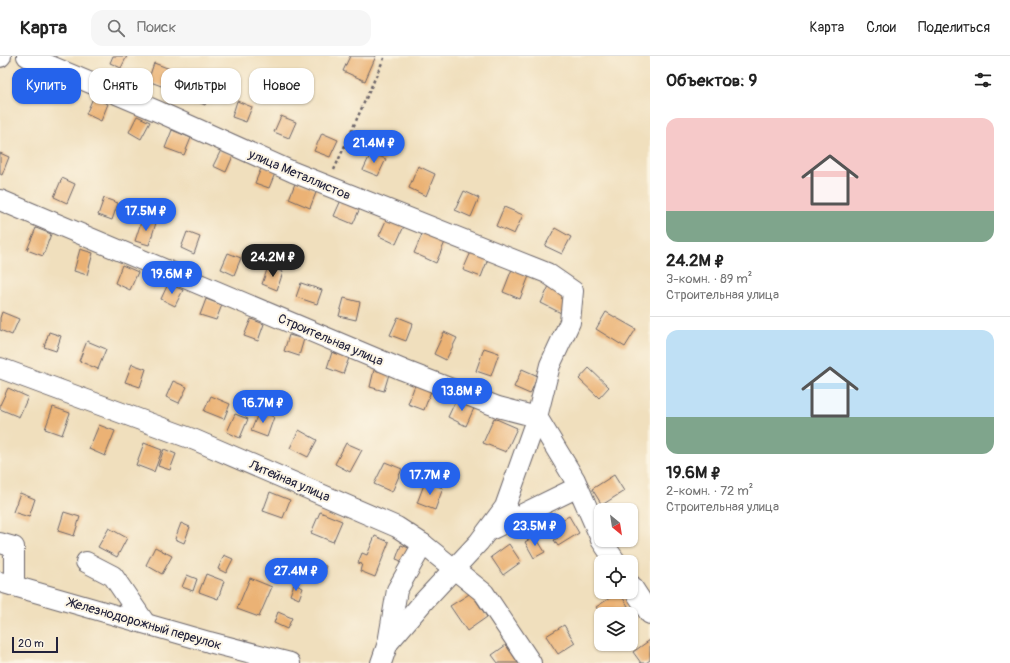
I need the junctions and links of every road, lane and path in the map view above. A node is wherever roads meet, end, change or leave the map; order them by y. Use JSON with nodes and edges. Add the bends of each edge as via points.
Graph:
{"nodes":[{"id":1,"x":27,"y":56,"type":"edge"},
{"id":2,"x":385,"y":56,"type":"edge"},
{"id":3,"x":327,"y":185,"type":"junction"},
{"id":4,"x":0,"y":200,"type":"edge"},
{"id":5,"x":0,"y":368,"type":"edge"},
{"id":6,"x":537,"y":417,"type":"junction"},
{"id":7,"x":578,"y":487,"type":"junction"},
{"id":8,"x":594,"y":524,"type":"edge"},
{"id":9,"x":487,"y":532,"type":"junction"},
{"id":10,"x":0,"y":543,"type":"edge"},
{"id":11,"x":423,"y":544,"type":"junction"},
{"id":12,"x":86,"y":562,"type":"dead end"},
{"id":13,"x":454,"y":569,"type":"junction"},
{"id":14,"x":7,"y":584,"type":"edge"},
{"id":15,"x":638,"y":596,"type":"edge"},
{"id":16,"x":650,"y":614,"type":"edge"},
{"id":17,"x":145,"y":623,"type":"junction"},
{"id":18,"x":388,"y":643,"type":"junction"},
{"id":19,"x":290,"y":663,"type":"edge"},
{"id":20,"x":381,"y":663,"type":"edge"},
{"id":21,"x":531,"y":663,"type":"edge"}],
"edges":[{"from":1,"to":3,"type":"street","name":"улица Металлистов"},
{"from":2,"to":3,"type":"path"},
{"from":3,"to":6,"type":"street","name":"улица Металлистов","via":[[547,273],[573,291],[570,322],[550,365]]},
{"from":4,"to":6,"type":"street","name":"Строительная улица","via":[[403,370],[498,407]]},
{"from":5,"to":11,"type":"street","name":"Литейная улица","via":[[195,440],[397,527]]},
{"from":6,"to":7,"type":"street"},
{"from":6,"to":9,"type":"street","via":[[505,507]]},
{"from":7,"to":8,"type":"street"},
{"from":7,"to":9,"type":"street"},
{"from":9,"to":13,"type":"street"},
{"from":10,"to":14,"type":"street","via":[[14,547]]},
{"from":11,"to":13,"type":"street","name":"Литейная улица"},
{"from":11,"to":18,"type":"street","via":[[397,590]]},
{"from":12,"to":17,"type":"street","via":[[113,576]]},
{"from":13,"to":18,"type":"street"},
{"from":13,"to":21,"type":"street","name":"Литейная улица","via":[[484,593]]},
{"from":14,"to":17,"type":"street","name":"Железнодорожный переулок"},
{"from":15,"to":16,"type":"street"},
{"from":17,"to":19,"type":"street","name":"Железнодорожный переулок"},
{"from":18,"to":20,"type":"street"}]}
